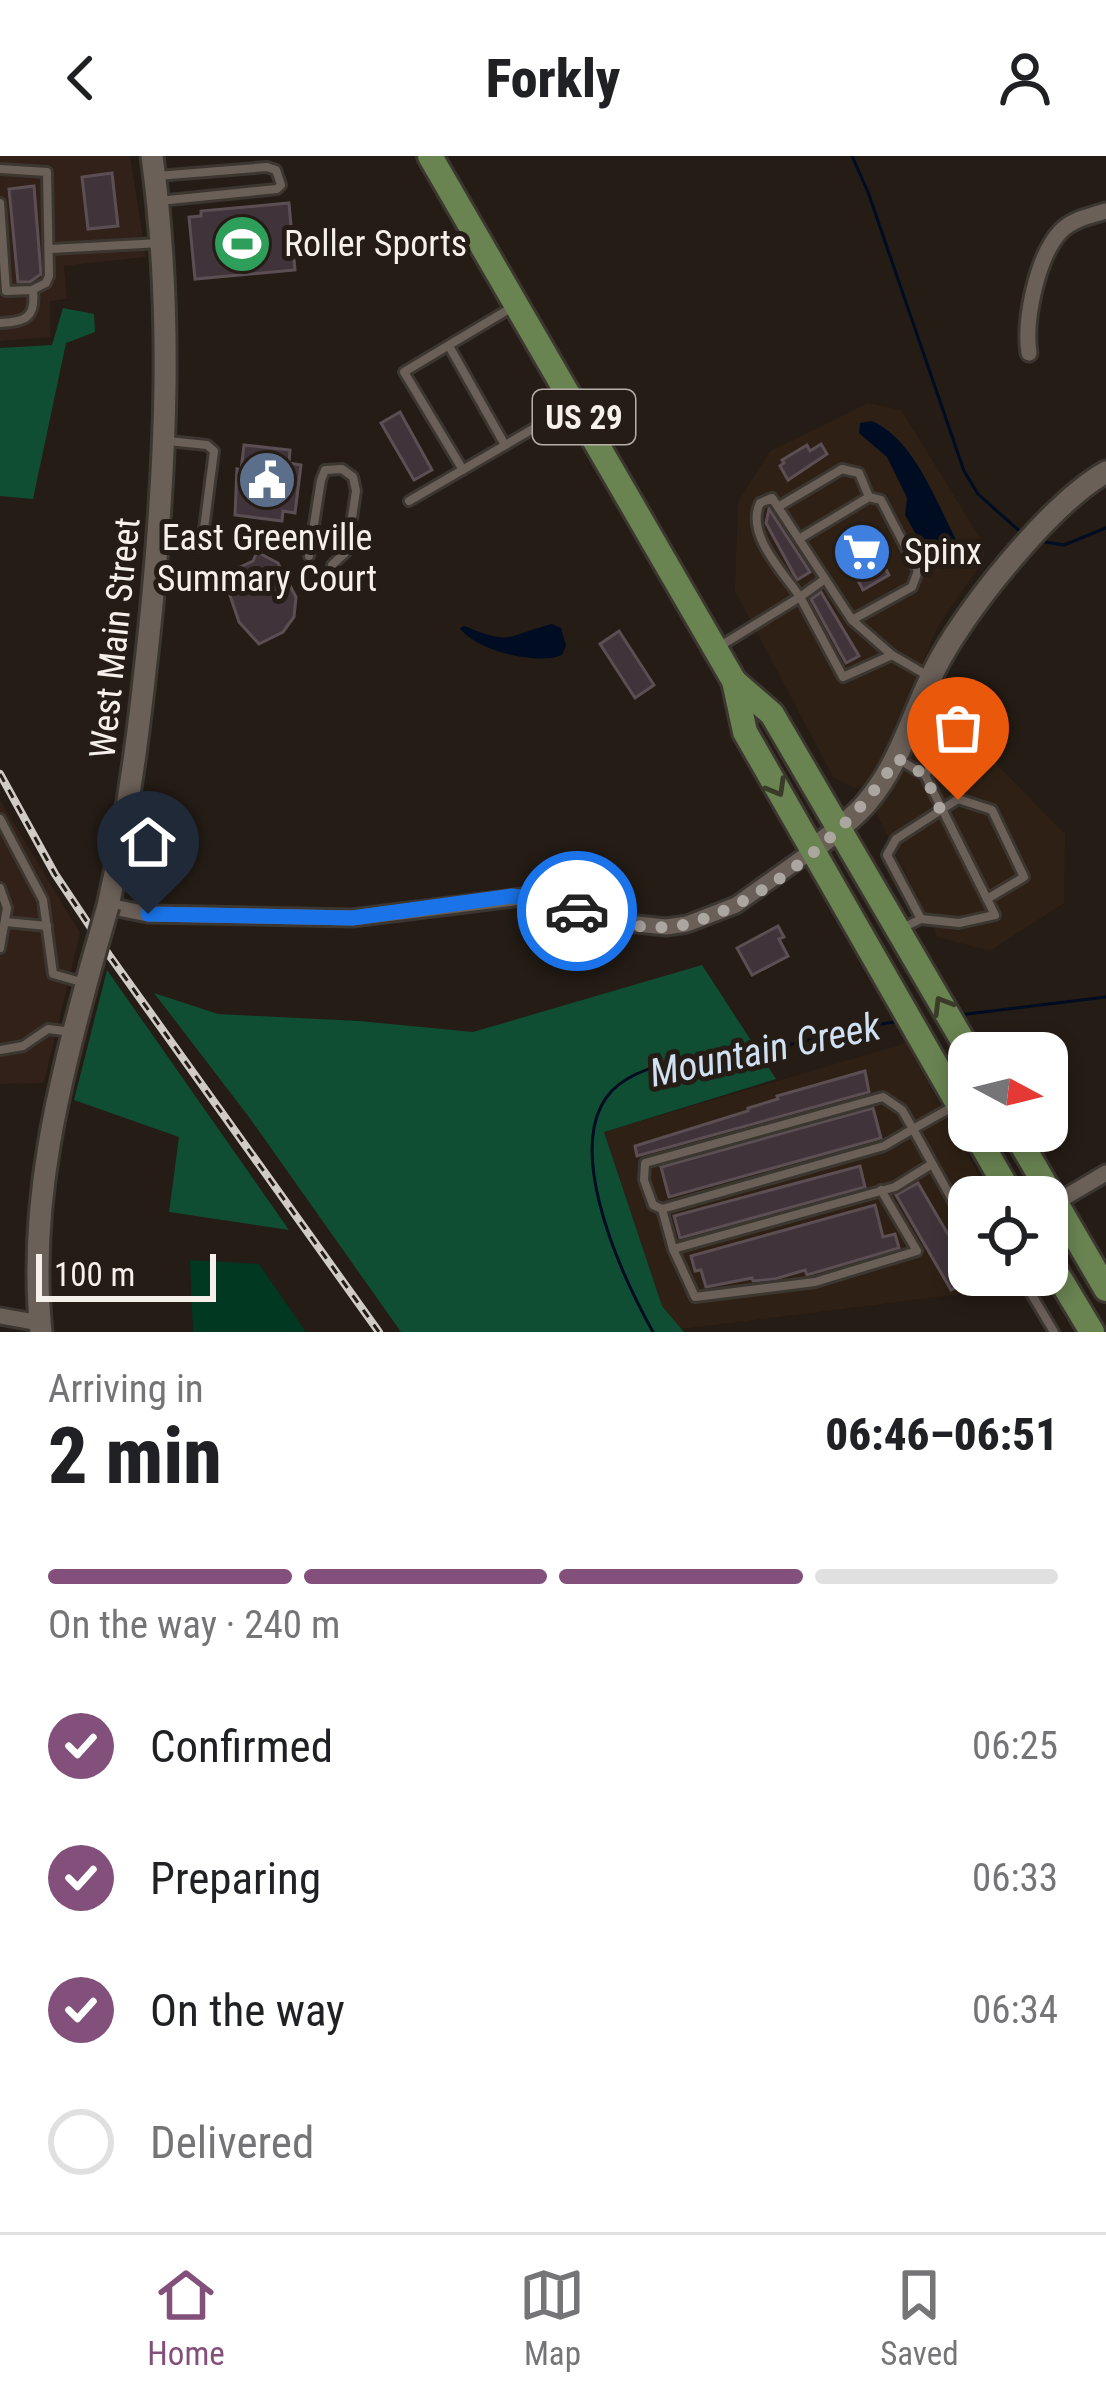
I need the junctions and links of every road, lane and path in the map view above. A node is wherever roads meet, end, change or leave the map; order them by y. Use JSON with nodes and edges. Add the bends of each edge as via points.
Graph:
{"nodes":[{"id":1,"x":430,"y":156,"type":"edge"},
{"id":2,"x":154,"y":166,"type":"edge"},
{"id":3,"x":0,"y":169,"type":"edge"},
{"id":4,"x":158,"y":201,"type":"junction"},
{"id":5,"x":0,"y":202,"type":"edge"},
{"id":6,"x":1106,"y":211,"type":"edge"},
{"id":7,"x":161,"y":243,"type":"junction"},
{"id":8,"x":51,"y":249,"type":"junction"},
{"id":9,"x":32,"y":290,"type":"junction"},
{"id":10,"x":3,"y":291,"type":"edge"},
{"id":11,"x":517,"y":304,"type":"junction"},
{"id":12,"x":0,"y":323,"type":"edge"},
{"id":13,"x":448,"y":346,"type":"junction"},
{"id":14,"x":1029,"y":353,"type":"dead end"},
{"id":15,"x":576,"y":404,"type":"junction"},
{"id":16,"x":166,"y":441,"type":"junction"},
{"id":17,"x":505,"y":445,"type":"junction"},
{"id":18,"x":463,"y":470,"type":"junction"},
{"id":19,"x":1106,"y":472,"type":"edge"},
{"id":20,"x":869,"y":497,"type":"junction"},
{"id":21,"x":409,"y":501,"type":"dead end"},
{"id":22,"x":778,"y":507,"type":"junction"},
{"id":23,"x":799,"y":538,"type":"junction"},
{"id":24,"x":197,"y":547,"type":"dead end"},
{"id":25,"x":309,"y":556,"type":"dead end"},
{"id":26,"x":332,"y":565,"type":"dead end"},
{"id":27,"x":826,"y":579,"type":"junction"},
{"id":28,"x":800,"y":597,"type":"junction"},
{"id":29,"x":852,"y":620,"type":"junction"},
{"id":30,"x":716,"y":649,"type":"junction"},
{"id":31,"x":892,"y":655,"type":"junction"},
{"id":32,"x":931,"y":677,"type":"junction"},
{"id":33,"x":734,"y":680,"type":"junction"},
{"id":34,"x":909,"y":730,"type":"junction"},
{"id":35,"x":897,"y":758,"type":"junction"},
{"id":36,"x":925,"y":775,"type":"junction"},
{"id":37,"x":940,"y":809,"type":"junction"},
{"id":38,"x":0,"y":819,"type":"edge"},
{"id":39,"x":839,"y":828,"type":"junction"},
{"id":40,"x":813,"y":850,"type":"junction"},
{"id":41,"x":0,"y":888,"type":"edge"},
{"id":42,"x":987,"y":899,"type":"junction"},
{"id":43,"x":108,"y":906,"type":"junction"},
{"id":44,"x":5,"y":922,"type":"junction"},
{"id":45,"x":909,"y":924,"type":"junction"},
{"id":46,"x":47,"y":926,"type":"junction"},
{"id":47,"x":0,"y":948,"type":"edge"},
{"id":48,"x":89,"y":975,"type":"junction"},
{"id":49,"x":73,"y":1032,"type":"junction"},
{"id":50,"x":957,"y":1032,"type":"edge"},
{"id":51,"x":0,"y":1050,"type":"edge"},
{"id":52,"x":948,"y":1086,"type":"edge"},
{"id":53,"x":948,"y":1123,"type":"edge"},
{"id":54,"x":913,"y":1129,"type":"junction"},
{"id":55,"x":932,"y":1164,"type":"junction"},
{"id":56,"x":1106,"y":1172,"type":"edge"},
{"id":57,"x":881,"y":1190,"type":"junction"},
{"id":58,"x":948,"y":1193,"type":"edge"},
{"id":59,"x":1068,"y":1195,"type":"edge"},
{"id":60,"x":662,"y":1209,"type":"junction"},
{"id":61,"x":1068,"y":1231,"type":"edge"},
{"id":62,"x":674,"y":1249,"type":"junction"},
{"id":63,"x":1106,"y":1289,"type":"edge"},
{"id":64,"x":1068,"y":1292,"type":"edge"},
{"id":65,"x":1030,"y":1296,"type":"edge"},
{"id":66,"x":0,"y":1316,"type":"edge"},
{"id":67,"x":41,"y":1327,"type":"edge"},
{"id":68,"x":1054,"y":1332,"type":"edge"},
{"id":69,"x":1092,"y":1332,"type":"edge"}],
"edges":[{"from":1,"to":11,"type":"main road","number":"US 29"},
{"from":2,"to":4,"type":"street","name":"West Main Street"},
{"from":2,"to":4,"type":"lane","via":[[267,167],[280,175],[277,189]]},
{"from":3,"to":8,"type":"lane","via":[[47,167]]},
{"from":4,"to":7,"type":"street","name":"West Main Street"},
{"from":5,"to":10,"type":"lane"},
{"from":6,"to":14,"type":"street","via":[[1074,221],[1050,248],[1026,318]]},
{"from":7,"to":8,"type":"lane"},
{"from":7,"to":16,"type":"street","name":"West Main Street"},
{"from":8,"to":9,"type":"lane","via":[[50,276]]},
{"from":9,"to":10,"type":"lane"},
{"from":9,"to":12,"type":"lane","via":[[31,316]]},
{"from":11,"to":13,"type":"lane"},
{"from":11,"to":15,"type":"main road","number":"US 29"},
{"from":13,"to":17,"type":"lane"},
{"from":13,"to":18,"type":"lane","via":[[404,372]]},
{"from":15,"to":17,"type":"lane"},
{"from":15,"to":30,"type":"main road","number":"US 29"},
{"from":16,"to":24,"type":"lane","via":[[214,451]]},
{"from":16,"to":43,"type":"street","name":"West Main Street","via":[[135,769]]},
{"from":17,"to":18,"type":"lane"},
{"from":18,"to":21,"type":"lane"},
{"from":19,"to":32,"type":"street","via":[[1076,492],[1007,568]]},
{"from":20,"to":22,"type":"lane","via":[[860,473],[842,469]]},
{"from":20,"to":23,"type":"lane"},
{"from":20,"to":29,"type":"lane","via":[[881,500],[918,571],[912,587]]},
{"from":22,"to":23,"type":"lane"},
{"from":22,"to":28,"type":"lane","via":[[772,498],[755,514],[761,538]]},
{"from":23,"to":27,"type":"lane"},
{"from":25,"to":26,"type":"lane","via":[[321,480],[325,470],[342,469],[356,490],[347,551]]},
{"from":27,"to":28,"type":"lane"},
{"from":27,"to":29,"type":"lane"},
{"from":28,"to":30,"type":"lane"},
{"from":28,"to":31,"type":"lane","via":[[843,677]]},
{"from":29,"to":31,"type":"lane"},
{"from":30,"to":33,"type":"main road","number":"US 29"},
{"from":31,"to":32,"type":"lane"},
{"from":32,"to":34,"type":"street"},
{"from":33,"to":39,"type":"main road","number":"US 29","via":[[772,714]]},
{"from":33,"to":40,"type":"main road","number":"US 29","one_way":true,"via":[[745,732]]},
{"from":34,"to":35,"type":"street"},
{"from":34,"to":36,"type":"lane","via":[[942,749]]},
{"from":35,"to":36,"type":"lane"},
{"from":35,"to":39,"type":"street"},
{"from":36,"to":37,"type":"lane"},
{"from":37,"to":42,"type":"lane"},
{"from":37,"to":42,"type":"lane","via":[[958,800],[992,810],[1024,878]]},
{"from":37,"to":45,"type":"lane","via":[[896,839],[887,855]]},
{"from":38,"to":46,"type":"lane","via":[[43,900]]},
{"from":39,"to":40,"type":"street"},
{"from":39,"to":45,"type":"main road","number":"US 29"},
{"from":40,"to":43,"type":"street","via":[[736,905],[666,927],[522,896],[352,918],[148,914]]},
{"from":40,"to":52,"type":"main road","number":"US 29"},
{"from":41,"to":44,"type":"lane"},
{"from":42,"to":45,"type":"lane","via":[[995,915]]},
{"from":43,"to":48,"type":"street","name":"West Main Street","bridge":true},
{"from":44,"to":46,"type":"lane"},
{"from":44,"to":47,"type":"lane"},
{"from":50,"to":45,"type":"main road","number":"US 29","one_way":true,"via":[[920,969]]},
{"from":46,"to":48,"type":"lane","via":[[53,974]]},
{"from":48,"to":49,"type":"street","name":"West Main Street"},
{"from":49,"to":51,"type":"lane","via":[[48,1029],[26,1046]]},
{"from":49,"to":67,"type":"street","name":"West Main Street","via":[[41,1184]]},
{"from":53,"to":54,"type":"lane"},
{"from":54,"to":55,"type":"lane"},
{"from":54,"to":60,"type":"lane","via":[[884,1146]]},
{"from":54,"to":60,"type":"lane","via":[[884,1097],[645,1163],[652,1205]]},
{"from":55,"to":57,"type":"lane"},
{"from":55,"to":58,"type":"lane"},
{"from":56,"to":59,"type":"street"},
{"from":57,"to":62,"type":"lane"},
{"from":57,"to":62,"type":"lane","via":[[916,1251],[815,1282],[695,1297]]},
{"from":60,"to":62,"type":"lane"},
{"from":61,"to":63,"type":"main road"},
{"from":64,"to":69,"type":"main road"},
{"from":65,"to":68,"type":"lane"},
{"from":66,"to":67,"type":"street"}]}
